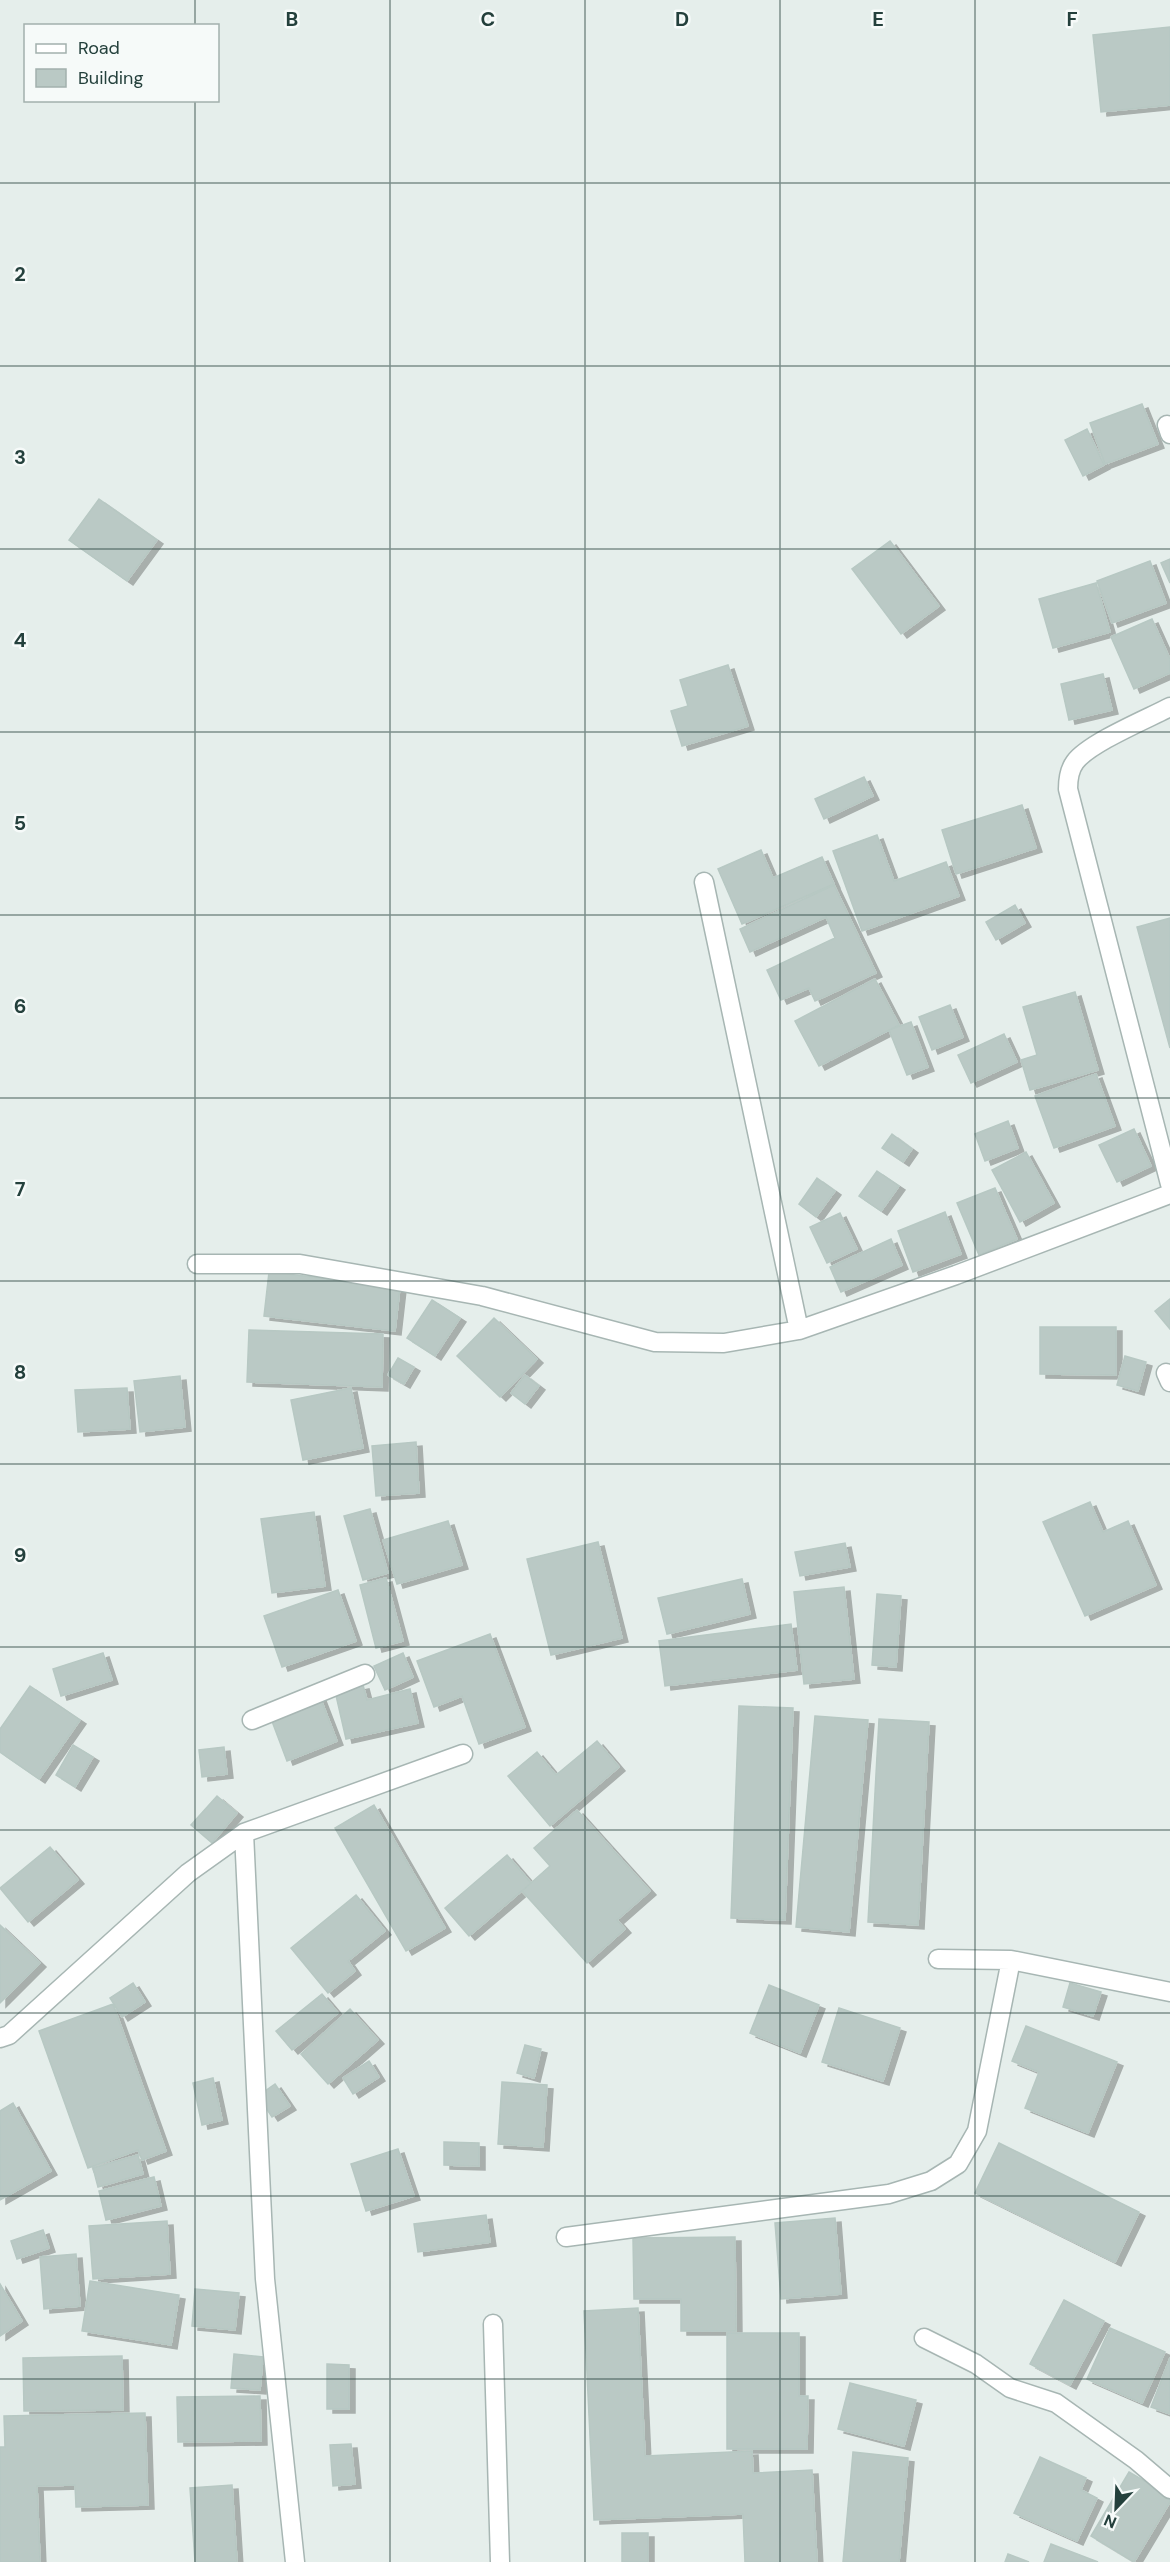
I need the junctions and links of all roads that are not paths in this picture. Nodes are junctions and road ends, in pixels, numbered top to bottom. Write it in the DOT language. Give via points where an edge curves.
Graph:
graph roads {
  1 [pos="1170,708"];
  2 [pos="704,882"];
  3 [pos="1170,1184"];
  4 [pos="1170,1194"];
  5 [pos="197,1264"];
  6 [pos="799,1330"];
  7 [pos="365,1674"];
  8 [pos="252,1720"];
  9 [pos="463,1754"];
  10 [pos="244,1833"];
  11 [pos="938,1959"];
  12 [pos="1011,1960"];
  13 [pos="1170,1992"];
  14 [pos="0,2038"];
  15 [pos="566,2237"];
  16 [pos="493,2324"];
  17 [pos="924,2338"];
  18 [pos="1170,2488"];
  19 [pos="296,2562"];
  20 [pos="500,2562"];
  1 -- 3 [label="street" via="1088,750 1075,762 1068,776 1068,789"];
  2 -- 6 [label="street"];
  4 -- 6 [label="street"];
  5 -- 6 [label="street" via="300,1264 363,1274 482,1296 655,1342 724,1343"];
  7 -- 8 [label="street"];
  9 -- 10 [label="street"];
  10 -- 14 [label="street" via="188,1873 9,2035"];
  10 -- 19 [label="street" via="265,2279"];
  11 -- 12 [label="street"];
  12 -- 13 [label="street"];
  12 -- 15 [label="street" via="976,2132 958,2164 931,2181 889,2194"];
  16 -- 20 [label="street"];
  17 -- 18 [label="street" via="976,2364 1010,2388 1056,2403"];
}
